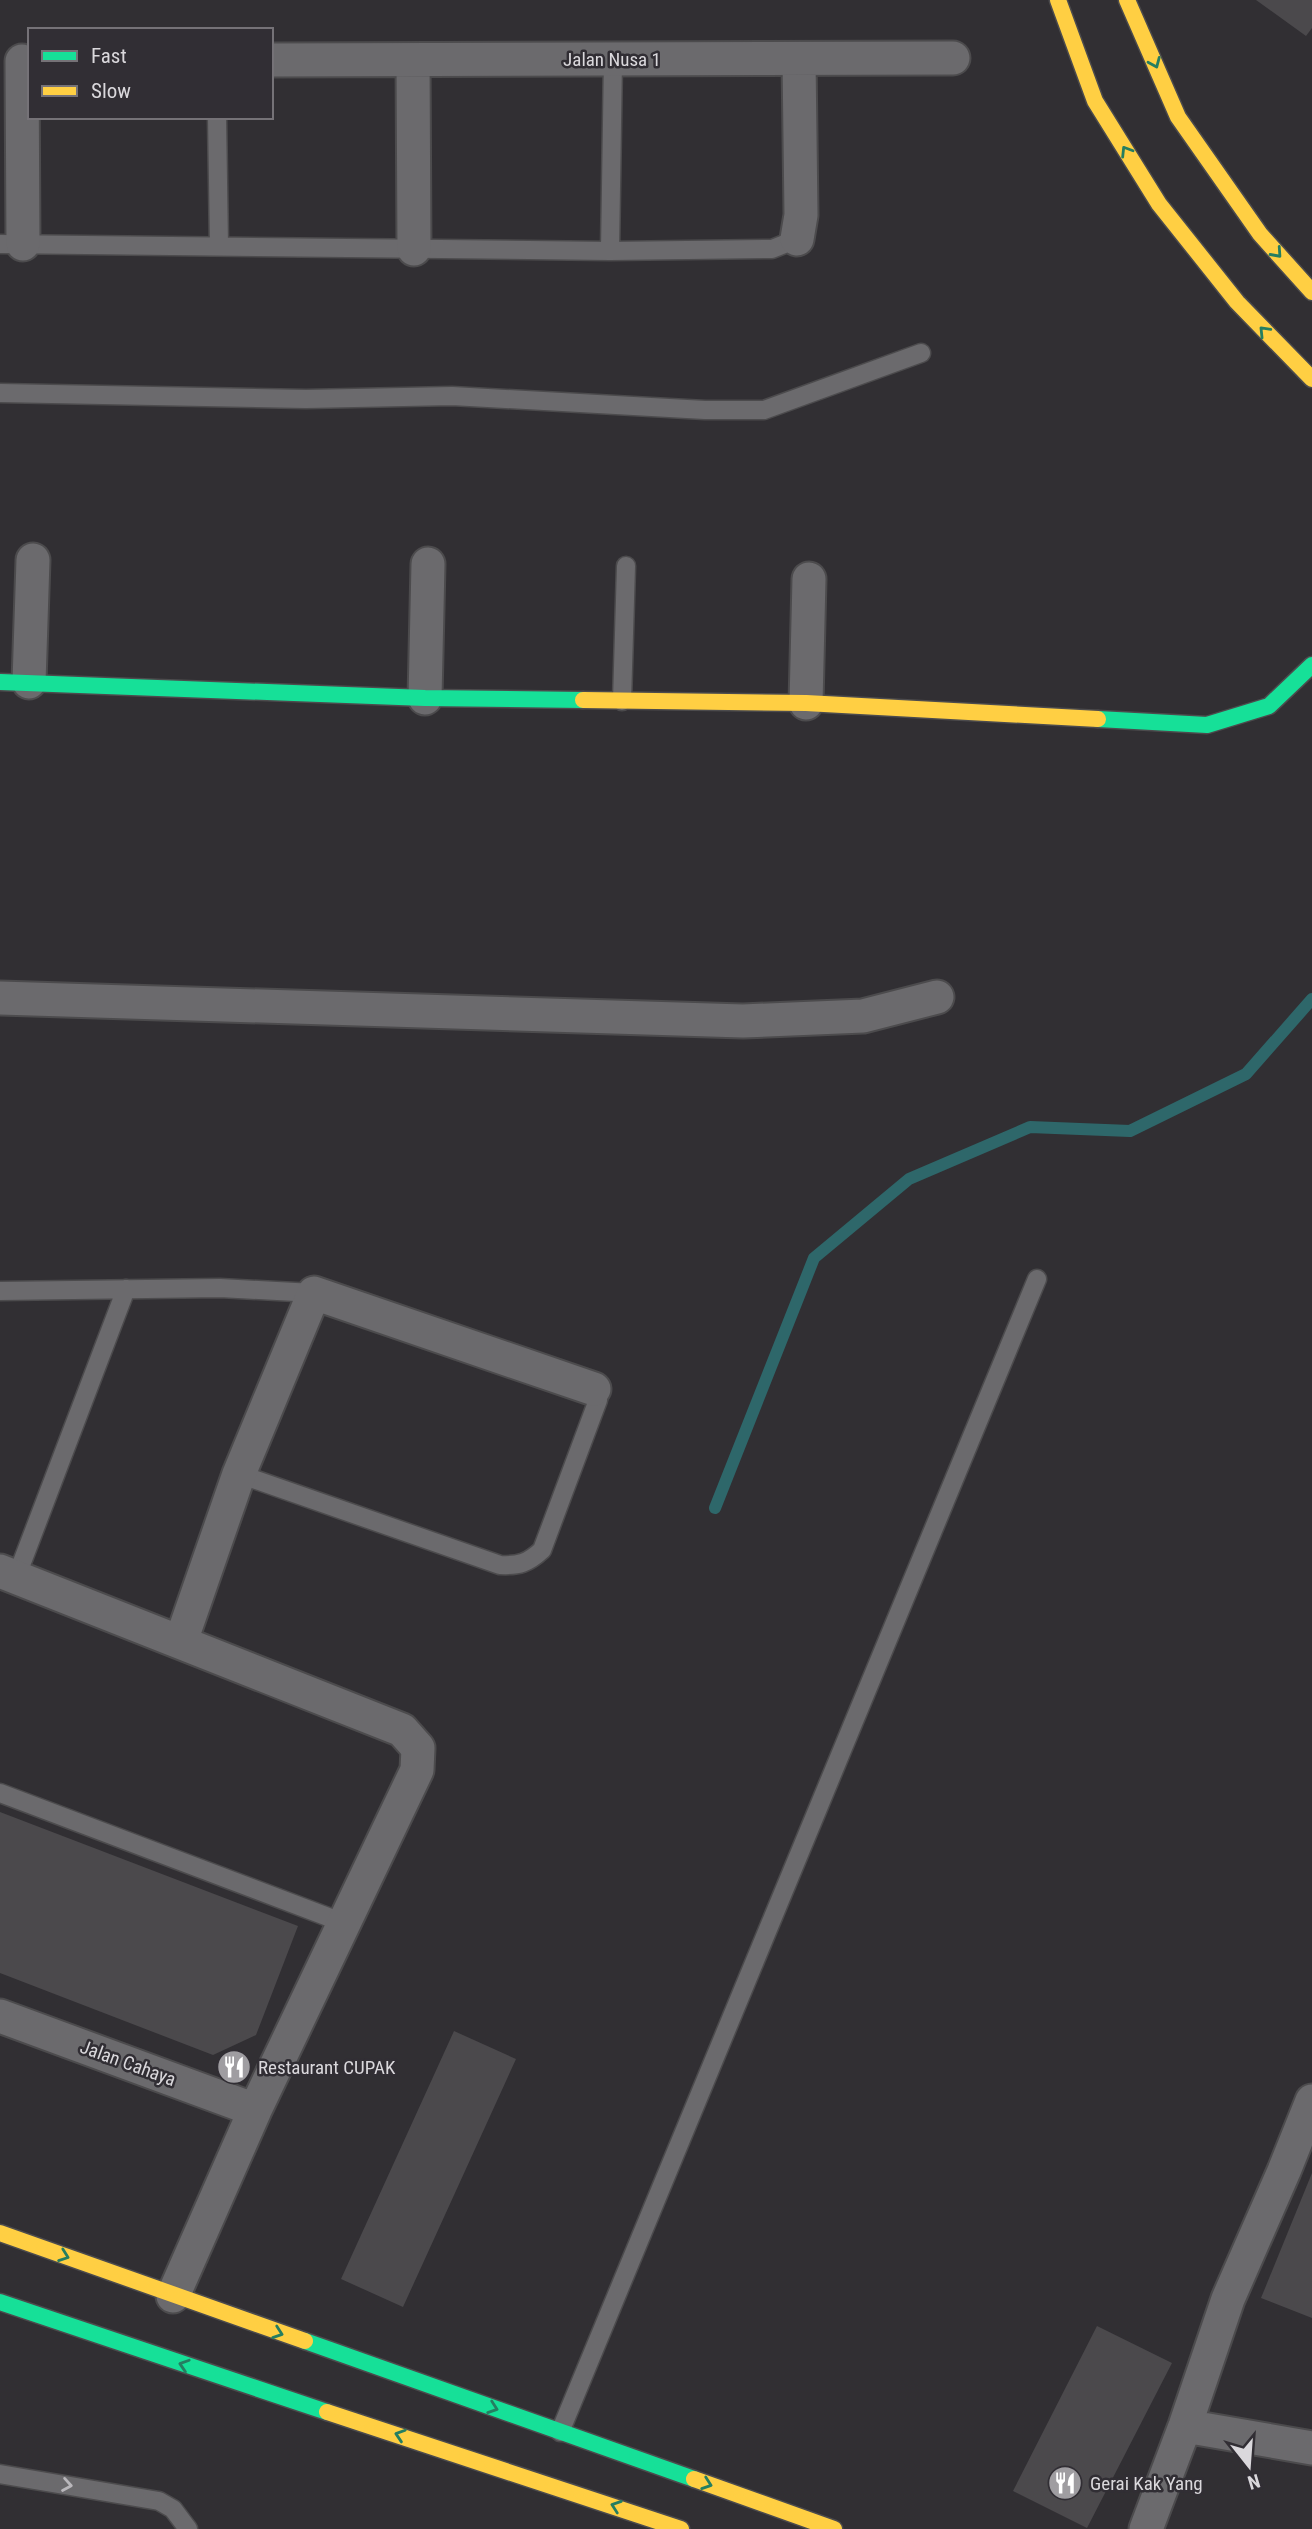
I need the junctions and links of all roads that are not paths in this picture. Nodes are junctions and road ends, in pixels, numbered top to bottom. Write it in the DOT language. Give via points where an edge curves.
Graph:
graph roads {
  1 [pos="1058,0"];
  2 [pos="1128,0"];
  3 [pos="953,58"];
  4 [pos="613,59"];
  5 [pos="799,59"];
  6 [pos="273,60"];
  7 [pos="414,60"];
  8 [pos="17,61"];
  9 [pos="217,119"];
  10 [pos="797,239"];
  11 [pos="12,244"];
  12 [pos="219,246"];
  13 [pos="414,249"];
  14 [pos="610,251"];
  15 [pos="1312,292"];
  16 [pos="921,353"];
  17 [pos="1312,379"];
  18 [pos="0,393"];
  19 [pos="33,560"];
  20 [pos="428,564"];
  21 [pos="626,566"];
  22 [pos="809,579"];
  23 [pos="1312,665"];
  24 [pos="15,682"];
  25 [pos="425,698"];
  26 [pos="622,701"];
  27 [pos="806,703"];
  28 [pos="937,997"];
  29 [pos="0,998"];
  30 [pos="1037,1279"];
  31 [pos="126,1289"];
  32 [pos="0,1291"];
  33 [pos="314,1293"];
  34 [pos="594,1390"];
  35 [pos="239,1474"];
  36 [pos="8,1575"];
  37 [pos="181,1641"];
  38 [pos="0,1793"];
  39 [pos="344,1923"];
  40 [pos="0,2016"];
  41 [pos="1312,2101"];
  42 [pos="255,2110"];
  43 [pos="0,2233"];
  44 [pos="173,2295"];
  45 [pos="0,2302"];
  46 [pos="1185,2427"];
  47 [pos="560,2432"];
  48 [pos="1312,2448"];
  49 [pos="0,2474"];
  50 [pos="188,2529"];
  51 [pos="681,2529"];
  52 [pos="834,2529"];
  53 [pos="1146,2529"];
  17 -- 1 [label="main road, one-way" via="1237,302 1159,204 1095,101"];
  2 -- 15 [label="main road, one-way" via="1178,117 1260,234"];
  3 -- 5 [label="street, Jalan Nusa 1"];
  4 -- 5 [label="street, Jalan Nusa 1"];
  4 -- 7 [label="street, Jalan Nusa 1"];
  4 -- 14 [label="lane"];
  5 -- 10 [label="street" via="801,215"];
  6 -- 7 [label="street, Jalan Nusa 1"];
  7 -- 13 [label="street"];
  8 -- 11 [label="street"];
  9 -- 12 [label="lane"];
  10 -- 14 [label="lane" via="772,249"];
  11 -- 12 [label="lane"];
  12 -- 13 [label="lane"];
  13 -- 14 [label="lane"];
  16 -- 18 [label="lane" via="764,410 452,396 306,399"];
  19 -- 24 [label="street"];
  20 -- 25 [label="street"];
  21 -- 26 [label="lane"];
  22 -- 27 [label="street"];
  23 -- 27 [label="main road" via="1269,706 1207,725"];
  24 -- 25 [label="main road"];
  25 -- 26 [label="main road"];
  26 -- 27 [label="main road"];
  28 -- 29 [label="street" via="863,1016 743,1021"];
  30 -- 47 [label="lane"];
  31 -- 32 [label="lane"];
  31 -- 33 [label="lane"];
  31 -- 36 [label="lane"];
  33 -- 34 [label="street"];
  33 -- 35 [label="street"];
  34 -- 35 [label="lane" via="598,1400 542,1550 514,1566"];
  35 -- 37 [label="street"];
  36 -- 37 [label="street"];
  37 -- 39 [label="street" via="402,1730 418,1748 418,1770"];
  38 -- 39 [label="lane"];
  39 -- 42 [label="street"];
  40 -- 42 [label="street, Jalan Cahaya"];
  41 -- 46 [label="street" via="1228,2299"];
  42 -- 44 [label="street"];
  43 -- 44 [label="main road, one-way"];
  44 -- 47 [label="main road, one-way"];
  51 -- 45 [label="main road, one-way"];
  46 -- 48 [label="street"];
  46 -- 53 [label="street"];
  47 -- 52 [label="main road, one-way"];
  49 -- 50 [label="lane, one-way" via="159,2501 173,2509"];
}
